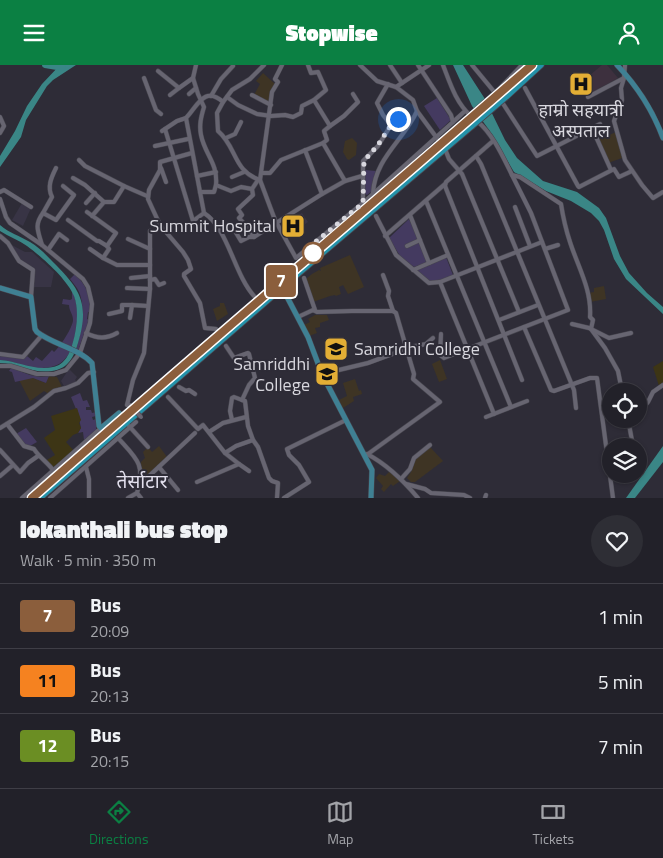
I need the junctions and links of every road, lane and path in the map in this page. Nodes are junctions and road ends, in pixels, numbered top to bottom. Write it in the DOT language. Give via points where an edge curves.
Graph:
graph roads {
  1 [pos="196,65"];
  2 [pos="233,65"];
  3 [pos="264,65"];
  4 [pos="282,65"];
  5 [pos="308,65"];
  6 [pos="360,65"];
  7 [pos="390,65"];
  8 [pos="418,65"];
  9 [pos="429,65"];
  10 [pos="443,65"];
  11 [pos="472,65"];
  12 [pos="522,65"];
  13 [pos="532,65"];
  14 [pos="542,65"];
  15 [pos="617,65"];
  16 [pos="625,65"];
  17 [pos="421,70"];
  18 [pos="158,71"];
  19 [pos="624,76"];
  20 [pos="144,78"];
  21 [pos="193,78"];
  22 [pos="402,83"];
  23 [pos="388,84"];
  24 [pos="396,87"];
  25 [pos="179,88"];
  26 [pos="196,88"];
  27 [pos="525,88"];
  28 [pos="503,91"];
  29 [pos="189,94"];
  30 [pos="353,94"];
  31 [pos="170,95"];
  32 [pos="211,95"];
  33 [pos="252,95"];
  34 [pos="227,97"];
  35 [pos="588,97"];
  36 [pos="201,100"];
  37 [pos="314,100"];
  38 [pos="224,102"];
  39 [pos="271,105"];
  40 [pos="417,111"];
  41 [pos="465,111"];
  42 [pos="161,114"];
  43 [pos="269,116"];
  44 [pos="0,117"];
  45 [pos="186,118"];
  46 [pos="398,119"];
  47 [pos="241,122"];
  48 [pos="452,122"];
  49 [pos="600,124"];
  50 [pos="391,125"];
  51 [pos="330,126"];
  52 [pos="592,128"];
  53 [pos="0,133"];
  54 [pos="226,138"];
  55 [pos="663,138"];
  56 [pos="188,139"];
  57 [pos="493,141"];
  58 [pos="169,143"];
  59 [pos="323,143"];
  60 [pos="441,143"];
  61 [pos="155,146"];
  62 [pos="555,147"];
  63 [pos="305,150"];
  64 [pos="192,153"];
  65 [pos="476,156"];
  66 [pos="173,158"];
  67 [pos="79,160"];
  68 [pos="159,163"];
  69 [pos="56,168"];
  70 [pos="611,170"];
  71 [pos="459,171"];
  72 [pos="632,171"];
  73 [pos="216,172"];
  74 [pos="244,172"];
  75 [pos="262,173"];
  76 [pos="512,175"];
  77 [pos="197,176"];
  78 [pos="362,176"];
  79 [pos="232,177"];
  80 [pos="73,178"];
  81 [pos="259,180"];
  82 [pos="345,181"];
  83 [pos="166,182"];
  84 [pos="445,184"];
  85 [pos="216,185"];
  86 [pos="63,186"];
  87 [pos="124,186"];
  88 [pos="252,189"];
  89 [pos="0,191"];
  90 [pos="200,192"];
  91 [pos="663,192"];
  92 [pos="95,193"];
  93 [pos="322,194"];
  94 [pos="373,194"];
  95 [pos="148,196"];
  96 [pos="0,199"];
  97 [pos="426,201"];
  98 [pos="104,202"];
  99 [pos="86,203"];
  100 [pos="363,203"];
  101 [pos="31,207"];
  102 [pos="515,207"];
  103 [pos="87,212"];
  104 [pos="43,213"];
  105 [pos="204,213"];
  106 [pos="410,215"];
  107 [pos="92,216"];
  108 [pos="376,216"];
  109 [pos="68,220"];
  110 [pos="277,223"];
  111 [pos="150,231"];
  112 [pos="235,231"];
  113 [pos="0,236"];
  114 [pos="386,236"];
  115 [pos="254,237"];
  116 [pos="128,239"];
  117 [pos="67,240"];
  118 [pos="420,240"];
  119 [pos="542,242"];
  120 [pos="42,245"];
  121 [pos="558,245"];
  122 [pos="107,246"];
  123 [pos="407,246"];
  124 [pos="530,246"];
  125 [pos="90,249"];
  126 [pos="150,249"];
  127 [pos="545,249"];
  128 [pos="48,250"];
  129 [pos="517,252"];
  130 [pos="448,255"];
  131 [pos="103,258"];
  132 [pos="497,260"];
  133 [pos="429,263"];
  134 [pos="150,265"];
  135 [pos="477,267"];
  136 [pos="413,270"];
  137 [pos="383,275"];
  138 [pos="457,275"];
  139 [pos="131,278"];
  140 [pos="150,278"];
  141 [pos="304,278"];
  142 [pos="440,282"];
  143 [pos="164,283"];
  144 [pos="0,287"];
  145 [pos="127,289"];
  146 [pos="150,289"];
  147 [pos="285,293"];
  148 [pos="254,296"];
  149 [pos="30,297"];
  150 [pos="132,305"];
  151 [pos="538,305"];
  152 [pos="148,306"];
  153 [pos="315,310"];
  154 [pos="393,311"];
  155 [pos="518,312"];
  156 [pos="109,314"];
  157 [pos="298,317"];
  158 [pos="130,318"];
  159 [pos="544,319"];
  160 [pos="499,320"];
  161 [pos="572,324"];
  162 [pos="524,327"];
  163 [pos="216,329"];
  164 [pos="591,329"];
  165 [pos="86,333"];
  166 [pos="117,333"];
  167 [pos="631,333"];
  168 [pos="440,334"];
  169 [pos="42,335"];
  170 [pos="504,335"];
  171 [pos="433,339"];
  172 [pos="485,343"];
  173 [pos="226,345"];
  174 [pos="406,348"];
  175 [pos="467,349"];
  176 [pos="79,353"];
  177 [pos="0,354"];
  178 [pos="0,366"];
  179 [pos="94,372"];
  180 [pos="322,374"];
  181 [pos="522,380"];
  182 [pos="620,383"];
  183 [pos="571,385"];
  184 [pos="663,385"];
  185 [pos="178,387"];
  186 [pos="195,394"];
  187 [pos="168,397"];
  188 [pos="242,400"];
  189 [pos="527,401"];
  190 [pos="647,403"];
  191 [pos="511,407"];
  192 [pos="576,408"];
  193 [pos="494,414"];
  194 [pos="141,417"];
  195 [pos="246,417"];
  196 [pos="486,417"];
  197 [pos="125,420"];
  198 [pos="232,420"];
  199 [pos="346,420"];
  200 [pos="136,422"];
  201 [pos="7,424"];
  202 [pos="0,428"];
  203 [pos="101,429"];
  204 [pos="209,432"];
  205 [pos="195,433"];
  206 [pos="118,438"];
  207 [pos="253,439"];
  208 [pos="430,445"];
  209 [pos="148,447"];
  210 [pos="0,450"];
  211 [pos="225,453"];
  212 [pos="366,453"];
  213 [pos="4,455"];
  214 [pos="38,456"];
  215 [pos="0,459"];
  216 [pos="239,464"];
  217 [pos="13,465"];
  218 [pos="86,467"];
  219 [pos="159,467"];
  220 [pos="53,470"];
  221 [pos="249,471"];
  222 [pos="0,476"];
  223 [pos="402,479"];
  224 [pos="140,480"];
  225 [pos="197,482"];
  226 [pos="406,484"];
  227 [pos="178,490"];
  228 [pos="137,493"];
  229 [pos="22,498"];
  230 [pos="32,498"];
  231 [pos="40,498"];
  232 [pos="50,498"];
  233 [pos="89,498"];
  234 [pos="128,498"];
  235 [pos="141,498"];
  236 [pos="277,498"];
  237 [pos="285,498"];
  238 [pos="371,498"];
  239 [pos="418,498"];
  240 [pos="470,498"];
  241 [pos="613,498"];
  1 -- 21 [label="street"];
  2 -- 32 [label="street"];
  3 -- 34 [label="street"];
  4 -- 39 [label="street" via="275,79 278,83 272,92"];
  5 -- 37 [label="street" via="311,73 318,72 326,90"];
  6 -- 23 [label="street" via="371,77"];
  7 -- 22 [label="street"];
  8 -- 17 [label="street"];
  9 -- 17 [label="street"];
  10 -- 41 [label="street" via="450,87"];
  11 -- 62 [label="street" via="509,112 537,156"];
  12 -- 28 [label="street"];
  13 -- 28 [label="highway"];
  14 -- 28 [label="highway"];
  15 -- 19 [label="main road"];
  16 -- 19 [label="street"];
  17 -- 22 [label="street"];
  17 -- 48 [label="street" via="451,115"];
  18 -- 25 [label="street"];
  19 -- 35 [label="street"];
  19 -- 55 [label="main road" via="647,105"];
  19 -- 72 [label="street" via="622,100 614,121 623,154"];
  20 -- 42 [label="street" via="156,110"];
  21 -- 25 [label="street"];
  21 -- 26 [label="street"];
  22 -- 24 [label="street"];
  23 -- 24 [label="street"];
  23 -- 50 [label="street" via="376,103"];
  24 -- 40 [label="street" via="413,100"];
  25 -- 31 [label="street"];
  26 -- 29 [label="street"];
  26 -- 36 [label="street"];
  27 -- 62 [label="street"];
  28 -- 60 [label="highway, bridge"];
  30 -- 51 [label="street" via="358,102"];
  32 -- 36 [label="street"];
  32 -- 38 [label="street"];
  33 -- 39 [label="street"];
  34 -- 38 [label="street"];
  34 -- 43 [label="street" via="257,114"];
  36 -- 45 [label="street"];
  36 -- 73 [label="street" via="204,107 200,120 201,136"];
  37 -- 43 [label="street" via="300,107 302,111 296,117"];
  37 -- 51 [label="street"];
  38 -- 54 [label="street" via="217,113 218,131"];
  39 -- 43 [label="street"];
  40 -- 60 [label="street"];
  40 -- 94 [label="street" via="379,166"];
  41 -- 48 [label="street"];
  41 -- 57 [label="street" via="483,126"];
  43 -- 75 [label="street"];
  44 -- 53 [label="street" via="4,126"];
  45 -- 56 [label="street"];
  45 -- 58 [label="street" via="164,130"];
  46 -- 50 [label="street"];
  47 -- 54 [label="street" via="235,134"];
  48 -- 60 [label="street"];
  49 -- 52 [label="street"];
  50 -- 78 [label="street" via="364,161"];
  51 -- 59 [label="street" via="324,131 327,140"];
  52 -- 62 [label="street"];
  52 -- 70 [label="street"];
  54 -- 74 [label="street"];
  56 -- 58 [label="street"];
  56 -- 64 [label="street"];
  57 -- 65 [label="street"];
  57 -- 76 [label="street"];
  58 -- 61 [label="street"];
  58 -- 66 [label="street"];
  59 -- 63 [label="street"];
  59 -- 82 [label="street"];
  60 -- 71 [label="street"];
  60 -- 94 [label="street"];
  60 -- 197 [label="highway" via="271,298"];
  62 -- 70 [label="street" via="579,187"];
  63 -- 75 [label="street" via="281,160 270,173"];
  63 -- 93 [label="street"];
  64 -- 66 [label="street"];
  64 -- 77 [label="street"];
  65 -- 71 [label="street"];
  65 -- 129 [label="street"];
  66 -- 68 [label="street"];
  66 -- 105 [label="street" via="193,221"];
  67 -- 87 [label="street"];
  68 -- 83 [label="street"];
  68 -- 95 [label="street" via="160,170"];
  69 -- 104 [label="street" via="49,189 52,197"];
  70 -- 72 [label="street" via="616,171 619,177"];
  71 -- 84 [label="street"];
  71 -- 132 [label="street"];
  72 -- 91 [label="street" via="653,197"];
  73 -- 77 [label="street"];
  73 -- 85 [label="street"];
  74 -- 79 [label="street"];
  74 -- 81 [label="street"];
  75 -- 81 [label="street"];
  76 -- 119 [label="street"];
  76 -- 164 [label="street" via="561,204 586,287"];
  77 -- 90 [label="street"];
  78 -- 82 [label="street"];
  78 -- 100 [label="street"];
  80 -- 92 [label="street"];
  81 -- 88 [label="street"];
  81 -- 110 [label="street"];
  82 -- 93 [label="street"];
  84 -- 97 [label="street"];
  84 -- 135 [label="street"];
  85 -- 88 [label="street" via="231,191 241,187"];
  85 -- 90 [label="street" via="214,192"];
  86 -- 104 [label="street" via="74,195 56,220"];
  87 -- 95 [label="street"];
  87 -- 98 [label="street" via="114,202"];
  88 -- 115 [label="street" via="252,195 238,209 242,215 239,217"];
  89 -- 101 [label="street" via="4,190"];
  90 -- 105 [label="street"];
  92 -- 98 [label="street"];
  92 -- 99 [label="street"];
  93 -- 110 [label="street"];
  94 -- 100 [label="street"];
  95 -- 163 [label="street" via="160,225 188,261 191,269 184,276 200,303 205,329"];
  96 -- 120 [label="street" via="10,223"];
  97 -- 106 [label="street"];
  97 -- 130 [label="street"];
  98 -- 107 [label="street"];
  100 -- 110 [label="street" via="296,258"];
  102 -- 124 [label="street"];
  103 -- 107 [label="street"];
  104 -- 120 [label="street" via="37,224"];
  105 -- 148 [label="street" via="214,221"];
  106 -- 114 [label="street"];
  106 -- 118 [label="street"];
  107 -- 122 [label="street" via="116,233"];
  108 -- 114 [label="street"];
  109 -- 122 [label="street"];
  110 -- 115 [label="street"];
  111 -- 126 [label="street"];
  112 -- 115 [label="street" via="241,241"];
  113 -- 149 [label="street" via="19,261 33,270"];
  114 -- 136 [label="street" via="396,255"];
  116 -- 126 [label="street"];
  117 -- 128 [label="street" via="58,234"];
  118 -- 123 [label="street"];
  118 -- 133 [label="street"];
  119 -- 124 [label="street"];
  119 -- 127 [label="street"];
  120 -- 128 [label="street"];
  121 -- 127 [label="street"];
  122 -- 131 [label="street" via="109,249"];
  124 -- 129 [label="street"];
  125 -- 131 [label="street"];
  126 -- 134 [label="street"];
  127 -- 159 [label="street" via="568,311"];
  128 -- 165 [label="street" via="88,287 92,315"];
  129 -- 132 [label="street"];
  129 -- 151 [label="street"];
  130 -- 133 [label="street"];
  130 -- 138 [label="street"];
  131 -- 134 [label="street" via="117,265"];
  132 -- 135 [label="street"];
  132 -- 155 [label="street"];
  133 -- 136 [label="street"];
  134 -- 140 [label="street"];
  135 -- 138 [label="street"];
  135 -- 160 [label="street"];
  136 -- 142 [label="street" via="431,283"];
  137 -- 154 [label="street"];
  138 -- 142 [label="street"];
  138 -- 172 [label="street"];
  139 -- 140 [label="street"];
  140 -- 143 [label="street" via="159,285"];
  140 -- 146 [label="street"];
  141 -- 153 [label="street"];
  142 -- 175 [label="street"];
  144 -- 149 [label="main road"];
  145 -- 146 [label="street"];
  146 -- 152 [label="street"];
  147 -- 157 [label="main road"];
  149 -- 169 [label="main road" via="35,329"];
  150 -- 152 [label="street"];
  150 -- 156 [label="street" via="122,305 122,311"];
  150 -- 158 [label="street"];
  151 -- 155 [label="street"];
  151 -- 159 [label="street"];
  152 -- 194 [label="street, bridge" via="144,353 129,405"];
  153 -- 154 [label="street" via="317,313"];
  153 -- 157 [label="street"];
  154 -- 174 [label="street"];
  155 -- 160 [label="street"];
  157 -- 180 [label="main road"];
  159 -- 162 [label="street"];
  159 -- 183 [label="street"];
  160 -- 170 [label="street"];
  161 -- 164 [label="street"];
  162 -- 170 [label="street"];
  162 -- 183 [label="street" via="550,388 554,391"];
  164 -- 167 [label="street" via="608,338"];
  164 -- 182 [label="street" via="618,371"];
  165 -- 166 [label="street" via="100,338"];
  165 -- 176 [label="street"];
  168 -- 175 [label="street" via="440,355 443,358"];
  169 -- 176 [label="main road"];
  169 -- 177 [label="street" via="24,357"];
  170 -- 172 [label="street"];
  170 -- 181 [label="street"];
  171 -- 174 [label="street" via="426,344"];
  172 -- 175 [label="street"];
  172 -- 191 [label="street"];
  173 -- 188 [label="street" via="234,358 249,354 255,380"];
  174 -- 180 [label="street" via="368,363"];
  174 -- 212 [label="street" via="413,379 440,401"];
  175 -- 193 [label="street"];
  176 -- 178 [label="street" via="70,367 54,374 30,373 16,367"];
  176 -- 179 [label="main road" via="90,361"];
  179 -- 201 [label="street" via="89,372 78,383 54,391"];
  179 -- 203 [label="main road"];
  180 -- 199 [label="main road"];
  183 -- 192 [label="street"];
  183 -- 241 [label="street" via="595,377 599,382"];
  184 -- 190 [label="street"];
  185 -- 186 [label="street"];
  187 -- 204 [label="street" via="198,429 203,425"];
  188 -- 195 [label="street" via="245,401"];
  188 -- 198 [label="street" via="232,398"];
  189 -- 191 [label="street"];
  191 -- 193 [label="street"];
  193 -- 196 [label="street"];
  195 -- 198 [label="street"];
  195 -- 207 [label="street"];
  197 -- 200 [label="street"];
  197 -- 203 [label="main road"];
  197 -- 206 [label="street"];
  197 -- 209 [label="street"];
  197 -- 230 [label="highway"];
  197 -- 231 [label="highway"];
  198 -- 204 [label="street"];
  199 -- 212 [label="main road"];
  199 -- 237 [label="street" via="287,449 309,482"];
  201 -- 202 [label="street"];
  201 -- 214 [label="street"];
  203 -- 220 [label="street"];
  204 -- 211 [label="street"];
  205 -- 219 [label="street"];
  206 -- 218 [label="street"];
  206 -- 224 [label="street" via="138,461"];
  207 -- 211 [label="street"];
  207 -- 236 [label="street" via="269,478 278,483"];
  208 -- 223 [label="street" via="414,458"];
  210 -- 213 [label="street"];
  211 -- 216 [label="street"];
  212 -- 223 [label="street"];
  212 -- 238 [label="main road" via="372,470"];
  213 -- 215 [label="street"];
  213 -- 217 [label="street"];
  214 -- 217 [label="street" via="20,471"];
  214 -- 220 [label="street" via="44,458"];
  216 -- 221 [label="street"];
  216 -- 225 [label="street"];
  217 -- 222 [label="street"];
  218 -- 232 [label="street"];
  218 -- 233 [label="street"];
  219 -- 224 [label="street"];
  219 -- 227 [label="street"];
  220 -- 229 [label="street"];
  223 -- 226 [label="street"];
  224 -- 228 [label="street"];
  226 -- 239 [label="street"];
  226 -- 240 [label="street" via="431,493"];
  228 -- 234 [label="street"];
  228 -- 235 [label="street"];
}
